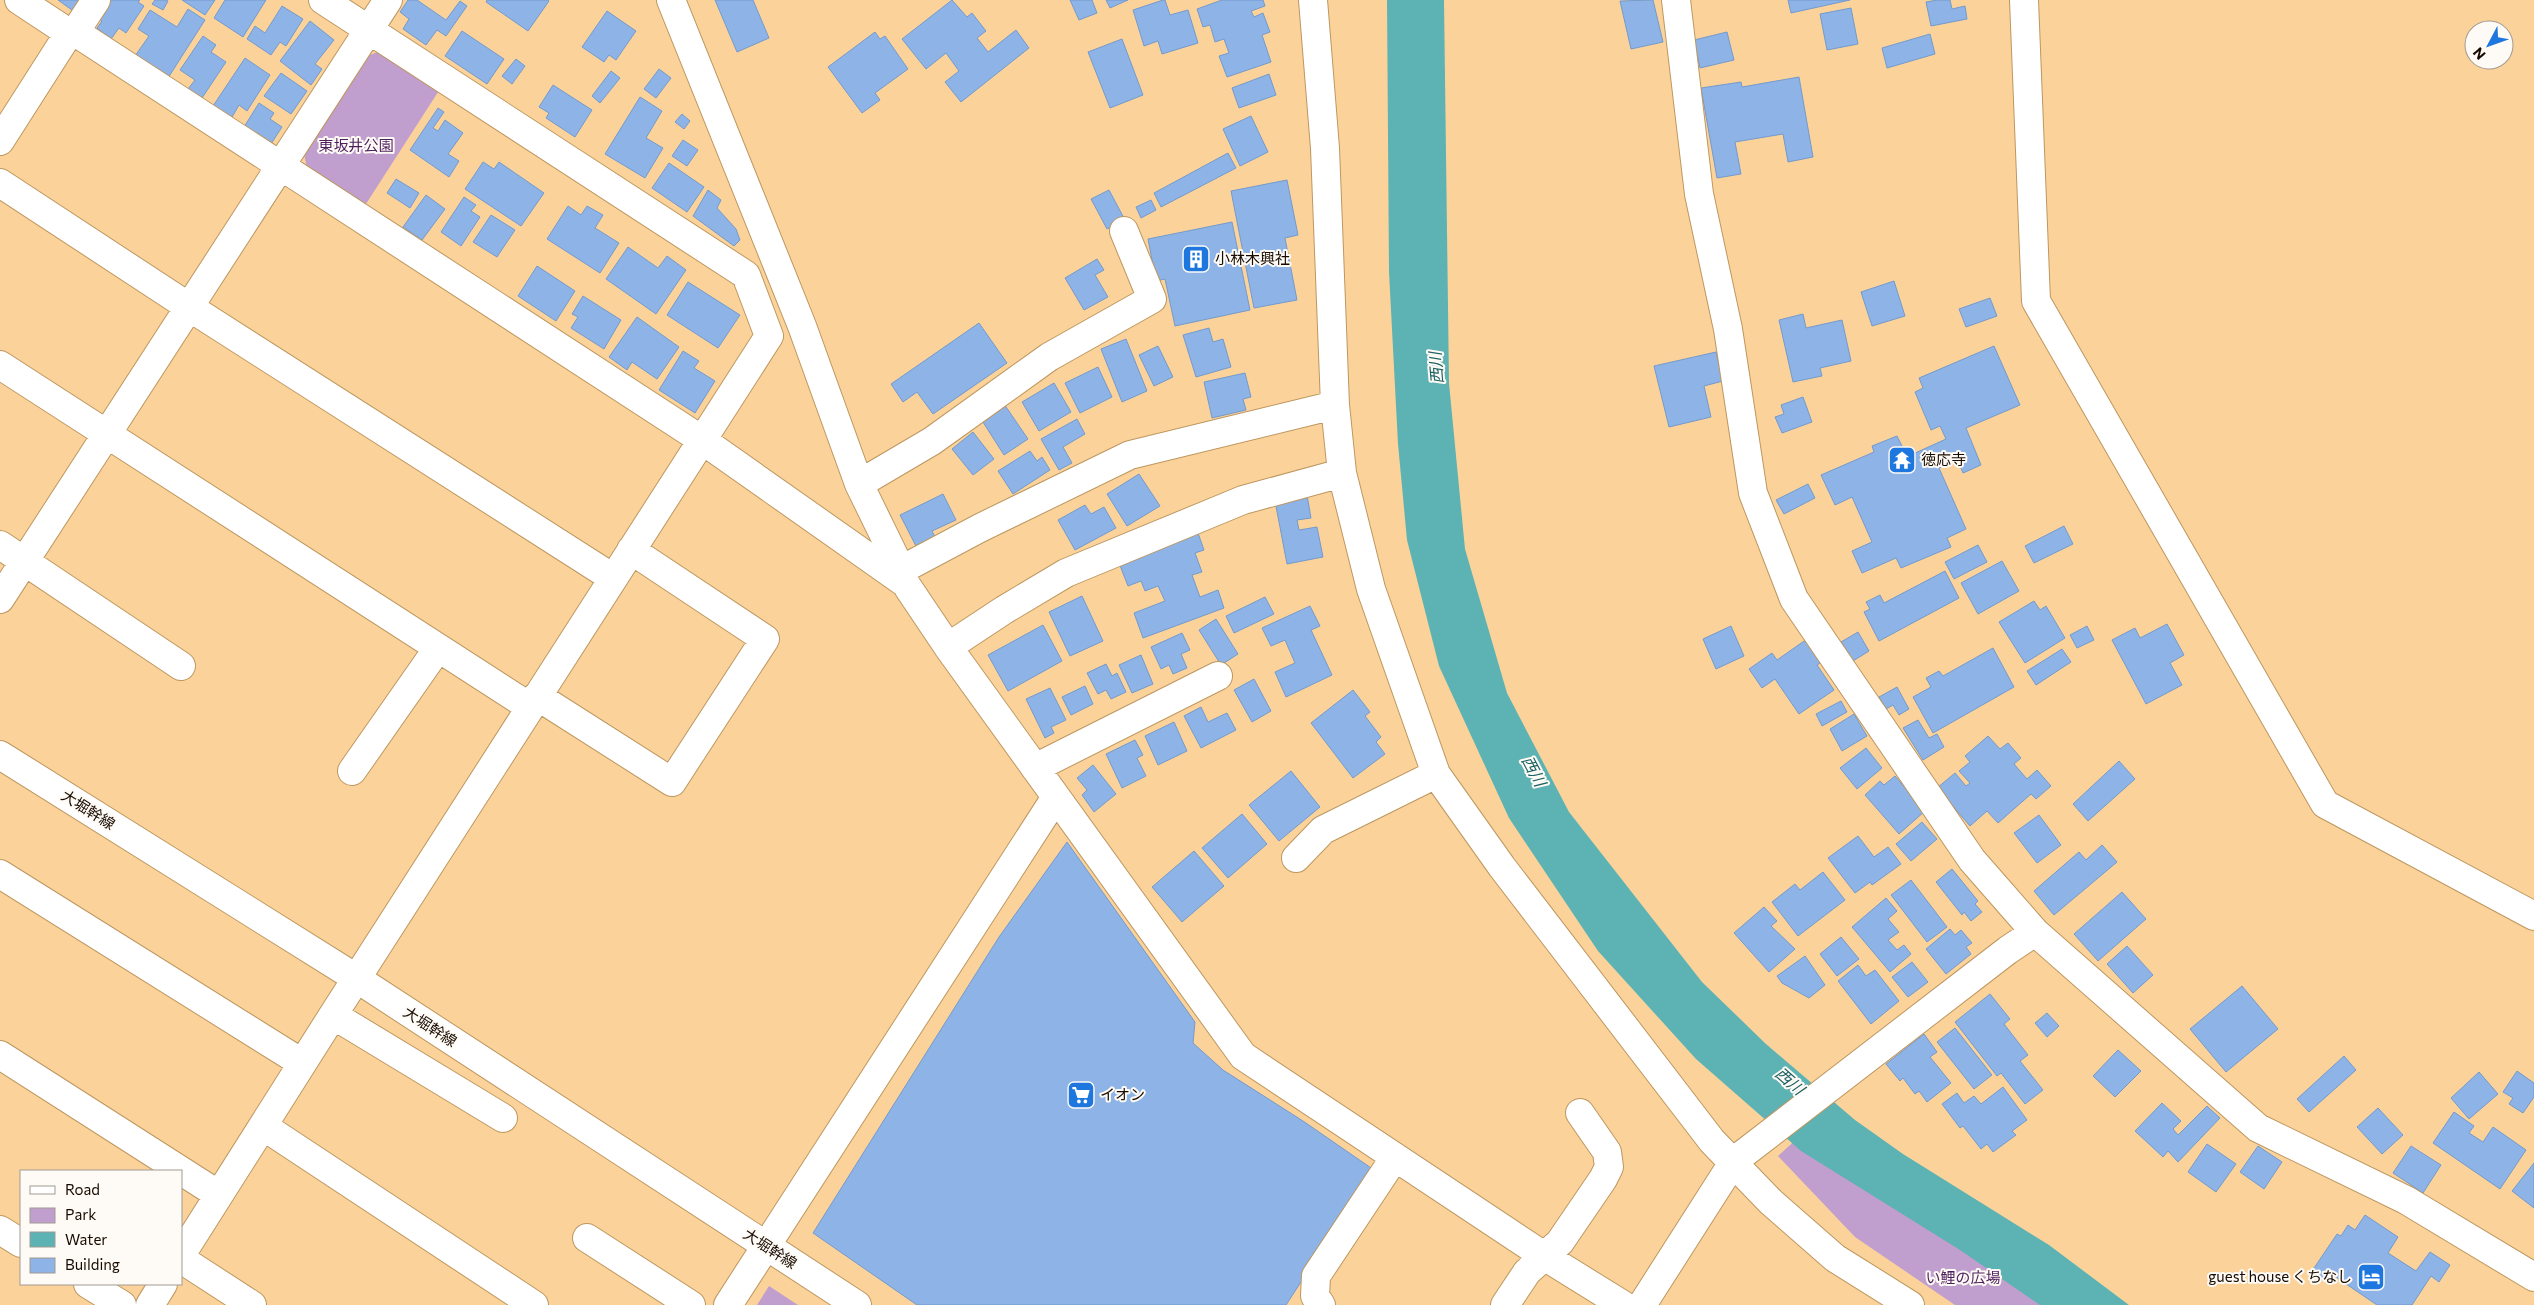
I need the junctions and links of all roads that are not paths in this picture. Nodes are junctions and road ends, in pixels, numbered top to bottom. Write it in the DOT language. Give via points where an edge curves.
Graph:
graph roads {
  1 [pos="19,0"];
  2 [pos="96,0"];
  3 [pos="323,0"];
  4 [pos="388,0"];
  5 [pos="671,0"];
  6 [pos="1313,0"];
  7 [pos="1676,0"];
  8 [pos="2024,0"];
  9 [pos="369,29"];
  10 [pos="72,32"];
  11 [pos="0,141"];
  12 [pos="282,166"];
  13 [pos="0,183"];
  14 [pos="1124,231"];
  15 [pos="188,307"];
  16 [pos="802,326"];
  17 [pos="769,336"];
  18 [pos="0,365"];
  19 [pos="1335,405"];
  20 [pos="107,434"];
  21 [pos="702,440"];
  22 [pos="1342,472"];
  23 [pos="859,484"];
  24 [pos="0,545"];
  25 [pos="631,550"];
  26 [pos="24,561"];
  27 [pos="903,577"];
  28 [pos="613,578"];
  29 [pos="0,599"];
  30 [pos="438,648"];
  31 [pos="948,648"];
  32 [pos="180,666"];
  33 [pos="1218,676"];
  34 [pos="534,702"];
  35 [pos="0,755"];
  36 [pos="1035,768"];
  37 [pos="352,771"];
  38 [pos="1436,774"];
  39 [pos="1056,797"];
  40 [pos="1296,858"];
  41 [pos="0,874"];
  42 [pos="2534,916"];
  43 [pos="2035,932"];
  44 [pos="356,978"];
  45 [pos="333,1015"];
  46 [pos="0,1055"];
  47 [pos="302,1063"];
  48 [pos="1580,1113"];
  49 [pos="503,1118"];
  50 [pos="263,1126"];
  51 [pos="1395,1158"];
  52 [pos="1734,1161"];
  53 [pos="181,1170"];
  54 [pos="182,1171"];
  55 [pos="220,1195"];
  56 [pos="0,1230"];
  57 [pos="587,1238"];
  58 [pos="20,1242"];
  59 [pos="766,1246"];
  60 [pos="182,1253"];
  61 [pos="1544,1256"];
  62 [pos="182,1260"];
  63 [pos="2534,1277"];
  64 [pos="90,1285"];
  65 [pos="162,1285"];
  66 [pos="122,1305"];
  67 [pos="150,1305"];
  68 [pos="252,1305"];
  69 [pos="534,1305"];
  70 [pos="691,1305"];
  71 [pos="728,1305"];
  72 [pos="857,1305"];
  73 [pos="1322,1305"];
  74 [pos="1505,1305"];
  75 [pos="1623,1305"];
  76 [pos="1642,1305"];
  77 [pos="1910,1305"];
  1 -- 10 [label="street"];
  2 -- 10 [label="street"];
  3 -- 9 [label="street"];
  4 -- 9 [label="street"];
  5 -- 16 [label="street"];
  6 -- 19 [label="street" via="1325,148"];
  7 -- 43 [label="street" via="1699,194 1728,329 1753,494 1794,599 1972,860"];
  8 -- 42 [label="street" via="2036,301 2324,804"];
  9 -- 12 [label="street"];
  9 -- 17 [label="street" via="746,274"];
  10 -- 11 [label="street"];
  10 -- 12 [label="street"];
  12 -- 15 [label="street"];
  12 -- 21 [label="street"];
  13 -- 15 [label="street"];
  14 -- 23 [label="street" via="1152,299 1049,357 932,441"];
  15 -- 20 [label="street"];
  15 -- 28 [label="street"];
  16 -- 17 [label="street"];
  16 -- 23 [label="street"];
  17 -- 21 [label="street"];
  18 -- 20 [label="street"];
  19 -- 22 [label="street"];
  19 -- 27 [label="street" via="1130,455 980,528"];
  20 -- 26 [label="street"];
  20 -- 30 [label="street"];
  21 -- 25 [label="street"];
  21 -- 27 [label="street"];
  22 -- 31 [label="street" via="1243,500 1066,572"];
  22 -- 38 [label="street" via="1371,589"];
  23 -- 27 [label="street"];
  24 -- 26 [label="street"];
  25 -- 28 [label="street"];
  25 -- 34 [label="street" via="765,639 672,782"];
  26 -- 29 [label="street"];
  26 -- 32 [label="street"];
  27 -- 31 [label="street"];
  28 -- 34 [label="street"];
  30 -- 34 [label="street"];
  30 -- 37 [label="street"];
  31 -- 36 [label="street"];
  33 -- 36 [label="street"];
  34 -- 44 [label="street"];
  35 -- 44 [label="street, 大堀幹線"];
  36 -- 39 [label="street"];
  38 -- 40 [label="street" via="1324,830"];
  38 -- 52 [label="street" via="1502,867 1712,1141"];
  39 -- 51 [label="street" via="1243,1056"];
  39 -- 59 [label="street"];
  41 -- 47 [label="street"];
  43 -- 52 [label="street"];
  43 -- 63 [label="street" via="2258,1128 2406,1200"];
  44 -- 45 [label="street"];
  44 -- 59 [label="street, 大堀幹線"];
  45 -- 47 [label="street"];
  45 -- 49 [label="street"];
  46 -- 53 [label="street"];
  47 -- 50 [label="street"];
  48 -- 61 [label="street" via="1607,1152 1608,1167 1560,1242"];
  50 -- 55 [label="street"];
  50 -- 69 [label="street"];
  51 -- 61 [label="street"];
  51 -- 73 [label="street" via="1316,1276 1315,1296"];
  52 -- 76 [label="street"];
  52 -- 77 [label="street" via="1771,1202 1835,1258"];
  54 -- 55 [label="street"];
  55 -- 60 [label="street"];
  56 -- 58 [label="street"];
  57 -- 70 [label="street"];
  59 -- 71 [label="street"];
  59 -- 72 [label="street, 大堀幹線"];
  61 -- 74 [label="street" via="1527,1272"];
  61 -- 75 [label="street"];
  62 -- 68 [label="street"];
  64 -- 66 [label="street"];
  65 -- 67 [label="street"];
}
